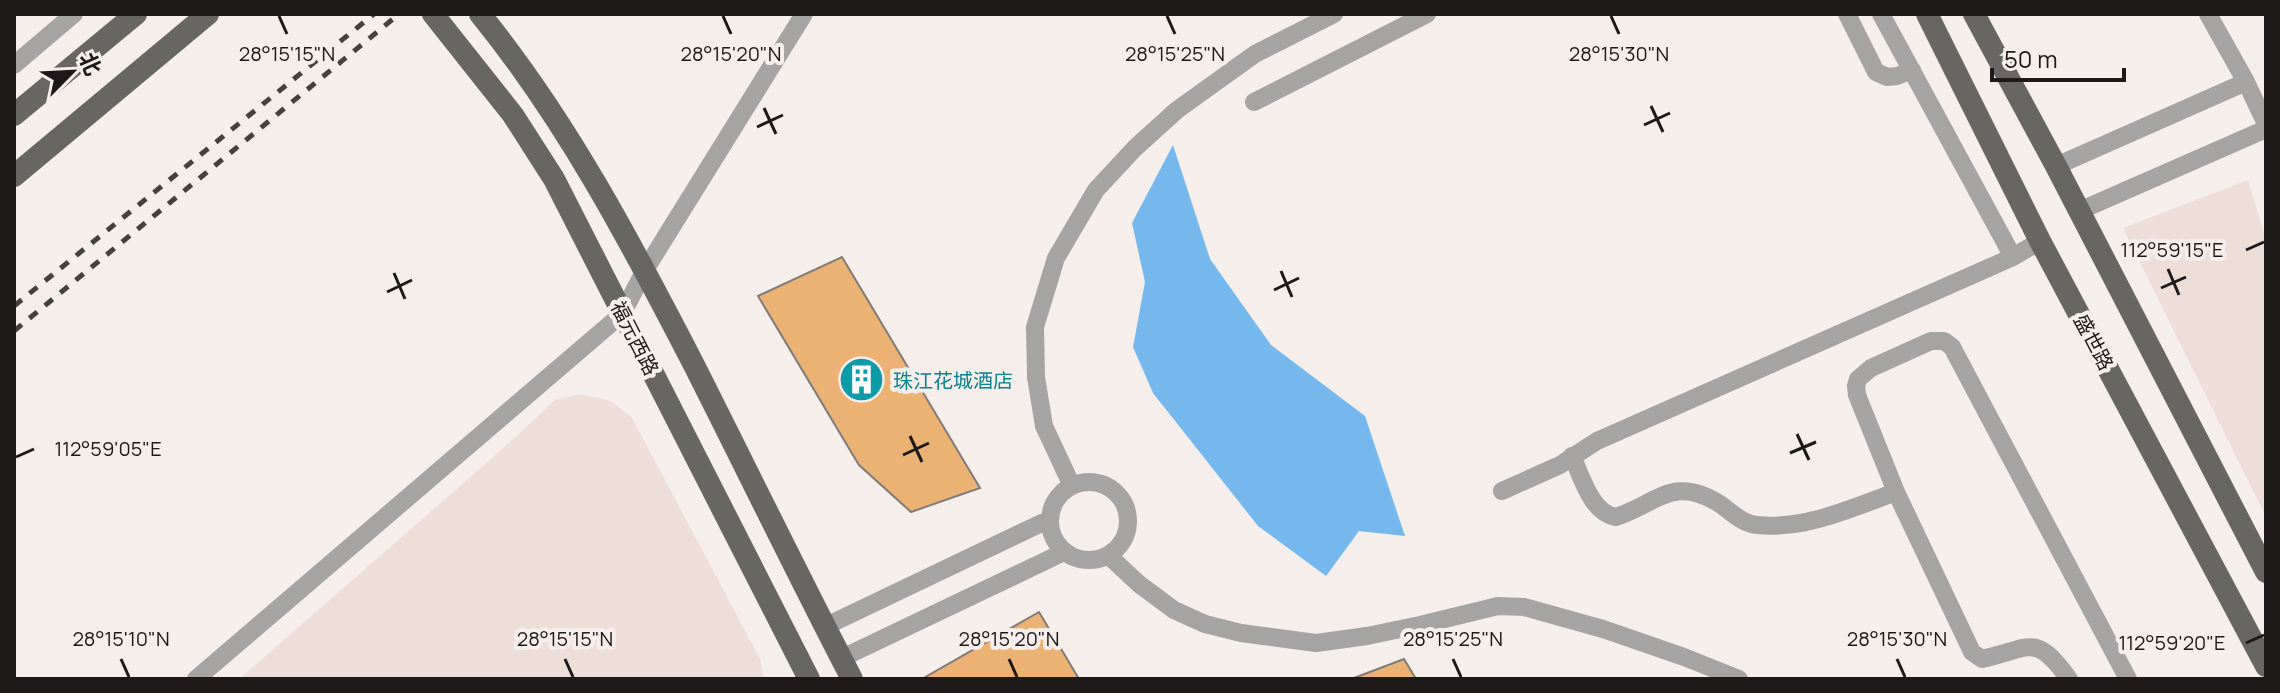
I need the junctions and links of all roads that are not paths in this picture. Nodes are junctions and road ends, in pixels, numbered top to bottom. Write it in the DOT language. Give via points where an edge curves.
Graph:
graph roads {
  1 [pos="74,14"];
  2 [pos="136,14"];
  3 [pos="208,14"];
  4 [pos="433,14"];
  5 [pos="480,14"];
  6 [pos="804,14"];
  7 [pos="1334,14"];
  8 [pos="1427,14"];
  9 [pos="1847,14"];
  10 [pos="1881,14"];
  11 [pos="1927,14"];
  12 [pos="1974,14"];
  13 [pos="2208,14"];
  14 [pos="14,65"];
  15 [pos="1912,70"];
  16 [pos="2246,82"];
  17 [pos="1254,102"];
  18 [pos="17,111"];
  19 [pos="2266,126"];
  20 [pos="2056,166"];
  21 [pos="14,176"];
  22 [pos="2079,211"];
  23 [pos="2040,241"];
  24 [pos="2013,257"];
  25 [pos="645,270"];
  26 [pos="622,314"];
  27 [pos="1572,456"];
  28 [pos="1072,486"];
  29 [pos="1502,491"];
  30 [pos="1896,492"];
  31 [pos="1050,519"];
  32 [pos="1064,552"];
  33 [pos="1109,556"];
  34 [pos="2266,572"];
  35 [pos="826,626"];
  36 [pos="842,658"];
  37 [pos="2266,666"];
  38 [pos="196,679"];
  39 [pos="809,679"];
  40 [pos="852,679"];
  41 [pos="1739,679"];
  42 [pos="2069,679"];
  43 [pos="2128,679"];
  1 -- 14 [label="street"];
  2 -- 18 [label="main road"];
  3 -- 21 [label="main road"];
  4 -- 26 [label="main road, 福元西路" via="478,68 554,179"];
  5 -- 25 [label="main road, 福元西路" via="577,150"];
  6 -- 25 [label="street"];
  7 -- 28 [label="street" via="1255,54 1177,110 1096,190 1056,258 1035,327 1036,377 1044,426"];
  8 -- 17 [label="street"];
  9 -- 15 [label="street" via="1876,72 1887,77"];
  10 -- 15 [label="street"];
  11 -- 23 [label="main road, 盛世路"];
  12 -- 20 [label="main road"];
  13 -- 16 [label="street"];
  15 -- 24 [label="street"];
  16 -- 19 [label="street"];
  16 -- 20 [label="street"];
  19 -- 22 [label="street"];
  20 -- 22 [label="main road"];
  22 -- 34 [label="main road"];
  23 -- 24 [label="street"];
  23 -- 37 [label="main road, 盛世路"];
  24 -- 27 [label="street"];
  25 -- 26 [label="street"];
  25 -- 35 [label="main road, 福元西路"];
  26 -- 38 [label="street"];
  26 -- 39 [label="main road, 福元西路"];
  27 -- 29 [label="street"];
  27 -- 30 [label="street" via="1594,501 1616,517 1683,490 1704,495 1747,523 1801,522"];
  28 -- 31 [label="street" via="1053,505"];
  28 -- 33 [label="street" via="1102,484 1124,503 1127,533"];
  30 -- 42 [label="street" via="1972,652 1982,659 2035,647"];
  30 -- 43 [label="street" via="1856,386 1871,368 1931,341 1944,341 1952,347"];
  31 -- 32 [label="street"];
  31 -- 35 [label="street"];
  32 -- 33 [label="street" via="1094,561"];
  32 -- 36 [label="street"];
  33 -- 41 [label="street" via="1174,610 1241,633 1316,643 1498,606 1524,607 1603,629"];
  35 -- 36 [label="main road, 福元西路"];
  36 -- 40 [label="main road, 福元西路"];
}
